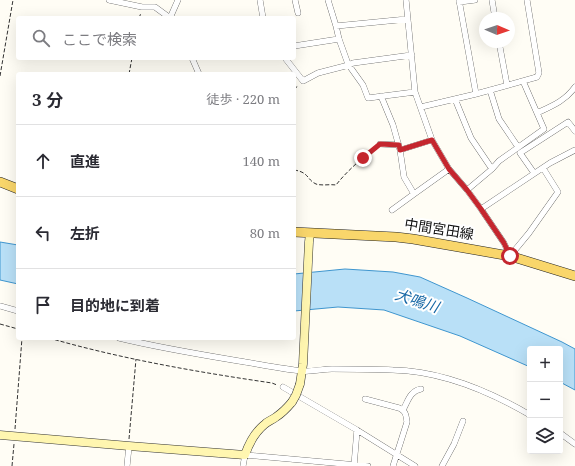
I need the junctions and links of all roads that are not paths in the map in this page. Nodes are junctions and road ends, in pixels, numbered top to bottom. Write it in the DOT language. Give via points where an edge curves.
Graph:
graph roads {
  1 [pos="109,0"];
  2 [pos="149,0"];
  3 [pos="178,0"];
  4 [pos="260,0"];
  5 [pos="295,0"];
  6 [pos="328,0"];
  7 [pos="406,0"];
  8 [pos="475,0"];
  9 [pos="492,0"];
  10 [pos="527,0"];
  11 [pos="459,1"];
  12 [pos="150,7"];
  13 [pos="494,12"];
  14 [pos="298,13"];
  15 [pos="167,16"];
  16 [pos="171,16"];
  17 [pos="262,16"];
  18 [pos="408,18"];
  19 [pos="336,26"];
  20 [pos="339,39"];
  21 [pos="296,46"];
  22 [pos="500,48"];
  23 [pos="412,55"];
  24 [pos="193,60"];
  25 [pos="286,60"];
  26 [pos="349,65"];
  27 [pos="198,72"];
  28 [pos="295,72"];
  29 [pos="296,73"];
  30 [pos="524,81"];
  31 [pos="507,85"];
  32 [pos="575,86"];
  33 [pos="490,90"];
  34 [pos="415,92"];
  35 [pos="476,94"];
  36 [pos="381,96"];
  37 [pos="455,99"];
  38 [pos="421,107"];
  39 [pos="537,113"];
  40 [pos="575,131"];
  41 [pos="432,140"];
  42 [pos="380,144"];
  43 [pos="518,147"];
  44 [pos="399,148"];
  45 [pos="575,150"];
  46 [pos="543,168"];
  47 [pos="449,169"];
  48 [pos="492,169"];
  49 [pos="534,173"];
  50 [pos="0,182"];
  51 [pos="16,188"];
  52 [pos="467,190"];
  53 [pos="414,194"];
  54 [pos="481,209"];
  55 [pos="392,210"];
  56 [pos="296,233"];
  57 [pos="310,238"];
  58 [pos="510,256"];
  59 [pos="575,270"];
  60 [pos="563,273"];
  61 [pos="575,276"];
  62 [pos="0,306"];
  63 [pos="16,311"];
  64 [pos="129,340"];
  65 [pos="303,367"];
  66 [pos="283,387"];
  67 [pos="420,389"];
  68 [pos="365,399"];
  69 [pos="404,410"];
  70 [pos="527,413"];
  71 [pos="463,421"];
  72 [pos="357,430"];
  73 [pos="0,435"];
  74 [pos="563,436"];
  75 [pos="575,444"];
  76 [pos="129,446"];
  77 [pos="245,455"];
  78 [pos="397,455"];
  79 [pos="127,466"];
  80 [pos="243,466"];
  81 [pos="354,466"];
  82 [pos="368,466"];
  83 [pos="393,466"];
  84 [pos="415,466"];
  85 [pos="442,466"];
  1 -- 12 [label="street" via="142,8"];
  2 -- 12 [label="street"];
  3 -- 16 [label="street"];
  4 -- 17 [label="street"];
  5 -- 14 [label="street"];
  6 -- 19 [label="street"];
  7 -- 18 [label="street"];
  8 -- 11 [label="street"];
  9 -- 13 [label="street"];
  10 -- 30 [label="street" via="539,73 537,77"];
  11 -- 35 [label="street"];
  12 -- 15 [label="street" via="156,7"];
  18 -- 19 [label="street"];
  18 -- 23 [label="street"];
  19 -- 20 [label="street"];
  20 -- 21 [label="street"];
  20 -- 26 [label="street"];
  22 -- 31 [label="street"];
  23 -- 26 [label="street"];
  23 -- 34 [label="street"];
  24 -- 27 [label="street"];
  25 -- 28 [label="street"];
  26 -- 29 [label="street" via="318,73 302,81"];
  26 -- 36 [label="street" via="363,85 368,98"];
  30 -- 31 [label="street"];
  30 -- 39 [label="street"];
  31 -- 33 [label="street"];
  32 -- 39 [label="street" via="558,103"];
  33 -- 35 [label="street"];
  33 -- 43 [label="street" via="498,119"];
  34 -- 36 [label="street"];
  34 -- 38 [label="street"];
  35 -- 37 [label="street"];
  36 -- 44 [label="street"];
  37 -- 38 [label="street"];
  37 -- 48 [label="street" via="471,138"];
  38 -- 41 [label="street"];
  39 -- 43 [label="street" via="544,129"];
  40 -- 49 [label="street" via="568,122 520,153"];
  41 -- 44 [label="street"];
  41 -- 47 [label="street"];
  42 -- 44 [label="street"];
  43 -- 48 [label="street"];
  44 -- 53 [label="street" via="404,176"];
  45 -- 46 [label="street"];
  46 -- 49 [label="street"];
  46 -- 58 [label="street" via="558,192"];
  47 -- 52 [label="street"];
  47 -- 53 [label="street"];
  48 -- 52 [label="street"];
  49 -- 54 [label="street"];
  50 -- 51 [label="main road"];
  52 -- 54 [label="street"];
  53 -- 55 [label="street"];
  54 -- 58 [label="street"];
  56 -- 57 [label="main road, 中間宮田線"];
  57 -- 58 [label="main road, 中間宮田線" via="354,234 396,237"];
  57 -- 65 [label="street"];
  58 -- 60 [label="main road, 中間宮田線"];
  59 -- 60 [label="street"];
  60 -- 61 [label="main road, 中間宮田線"];
  62 -- 63 [label="street"];
  64 -- 65 [label="street" via="233,360"];
  65 -- 70 [label="street" via="423,372 481,390"];
  65 -- 77 [label="street, bridge" via="300,384 292,402 257,432 251,439"];
  66 -- 72 [label="street"];
  67 -- 69 [label="street" via="411,393"];
  68 -- 69 [label="street"];
  69 -- 78 [label="street" via="407,422"];
  71 -- 85 [label="street"];
  72 -- 78 [label="street"];
  72 -- 81 [label="street"];
  73 -- 76 [label="street"];
  74 -- 75 [label="street"];
  76 -- 77 [label="street"];
  76 -- 79 [label="street"];
  77 -- 80 [label="street"];
  77 -- 81 [label="street"];
  78 -- 83 [label="street"];
  78 -- 84 [label="street"];
  81 -- 82 [label="street"];
}
